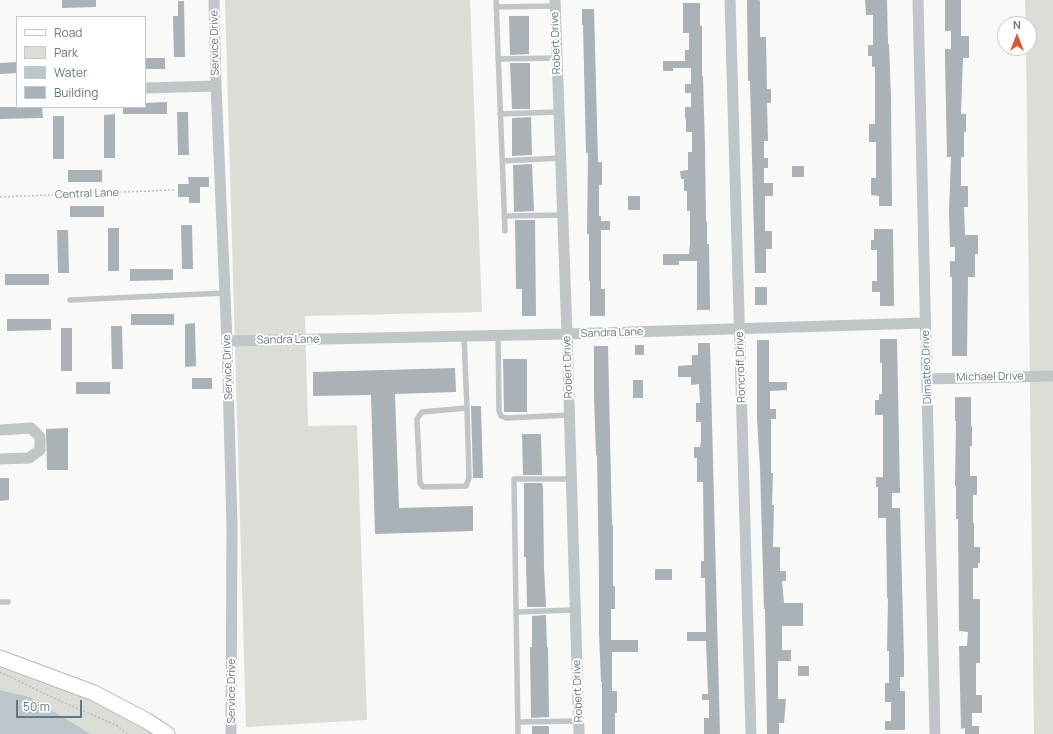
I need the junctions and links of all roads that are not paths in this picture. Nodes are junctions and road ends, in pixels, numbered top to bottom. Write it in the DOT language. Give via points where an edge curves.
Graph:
graph roads {
  1 [pos="214,0"];
  2 [pos="496,0"];
  3 [pos="730,0"];
  4 [pos="918,0"];
  5 [pos="555,3"];
  6 [pos="496,7"];
  7 [pos="557,58"];
  8 [pos="498,60"];
  9 [pos="216,86"];
  10 [pos="146,88"];
  11 [pos="559,112"];
  12 [pos="500,114"];
  13 [pos="561,158"];
  14 [pos="502,161"];
  15 [pos="563,215"];
  16 [pos="504,216"];
  17 [pos="505,231"];
  18 [pos="225,294"];
  19 [pos="70,300"];
  20 [pos="925,323"];
  21 [pos="740,329"];
  22 [pos="567,334"];
  23 [pos="464,336"];
  24 [pos="498,336"];
  25 [pos="227,341"];
  26 [pos="1053,376"];
  27 [pos="927,379"];
  28 [pos="467,408"];
  29 [pos="570,415"];
  30 [pos="0,430"];
  31 [pos="0,459"];
  32 [pos="572,479"];
  33 [pos="0,602"];
  34 [pos="8,602"];
  35 [pos="575,610"];
  36 [pos="516,612"];
  37 [pos="0,658"];
  38 [pos="578,721"];
  39 [pos="518,722"];
  40 [pos="167,734"];
  41 [pos="231,734"];
  42 [pos="518,734"];
  43 [pos="579,734"];
  44 [pos="751,734"];
  45 [pos="935,734"];
  1 -- 9 [label="street, Service Drive"];
  2 -- 6 [label="lane"];
  3 -- 21 [label="street, Roncroff Drive"];
  4 -- 20 [label="street, Dimatteo Drive"];
  5 -- 6 [label="lane"];
  5 -- 7 [label="street, Robert Drive"];
  6 -- 8 [label="lane"];
  7 -- 8 [label="lane"];
  7 -- 11 [label="street, Robert Drive"];
  8 -- 12 [label="lane"];
  9 -- 10 [label="street"];
  9 -- 18 [label="street, Service Drive"];
  11 -- 12 [label="lane"];
  11 -- 13 [label="street, Robert Drive"];
  12 -- 14 [label="lane"];
  13 -- 14 [label="lane"];
  13 -- 15 [label="street, Robert Drive"];
  14 -- 16 [label="lane"];
  15 -- 16 [label="lane"];
  15 -- 22 [label="street, Robert Drive"];
  16 -- 17 [label="lane"];
  18 -- 19 [label="lane"];
  18 -- 25 [label="street, Service Drive"];
  20 -- 21 [label="street, Sandra Lane"];
  20 -- 27 [label="street, Dimatteo Drive"];
  21 -- 22 [label="street, Sandra Lane"];
  21 -- 44 [label="street, Roncroff Drive"];
  22 -- 24 [label="street, Sandra Lane"];
  22 -- 29 [label="street, Robert Drive"];
  23 -- 24 [label="street, Sandra Lane"];
  23 -- 25 [label="street, Sandra Lane"];
  23 -- 28 [label="lane"];
  24 -- 29 [label="lane" via="501,416 506,418"];
  25 -- 41 [label="street, Service Drive" via="232,526"];
  26 -- 27 [label="street, Michael Drive"];
  27 -- 45 [label="street, Dimatteo Drive"];
  28 -- 28 [label="lane" via="469,478 466,486 424,487 420,483 417,419 422,412"];
  29 -- 32 [label="street, Robert Drive"];
  30 -- 31 [label="street" via="31,428 40,437 40,450 29,458"];
  32 -- 35 [label="street, Robert Drive"];
  32 -- 36 [label="lane" via="514,479"];
  33 -- 34 [label="lane"];
  35 -- 36 [label="lane"];
  35 -- 38 [label="street, Robert Drive"];
  36 -- 39 [label="lane"];
  37 -- 40 [label="street" via="94,693"];
  38 -- 39 [label="lane"];
  38 -- 43 [label="street, Robert Drive"];
  39 -- 42 [label="lane"];
}
